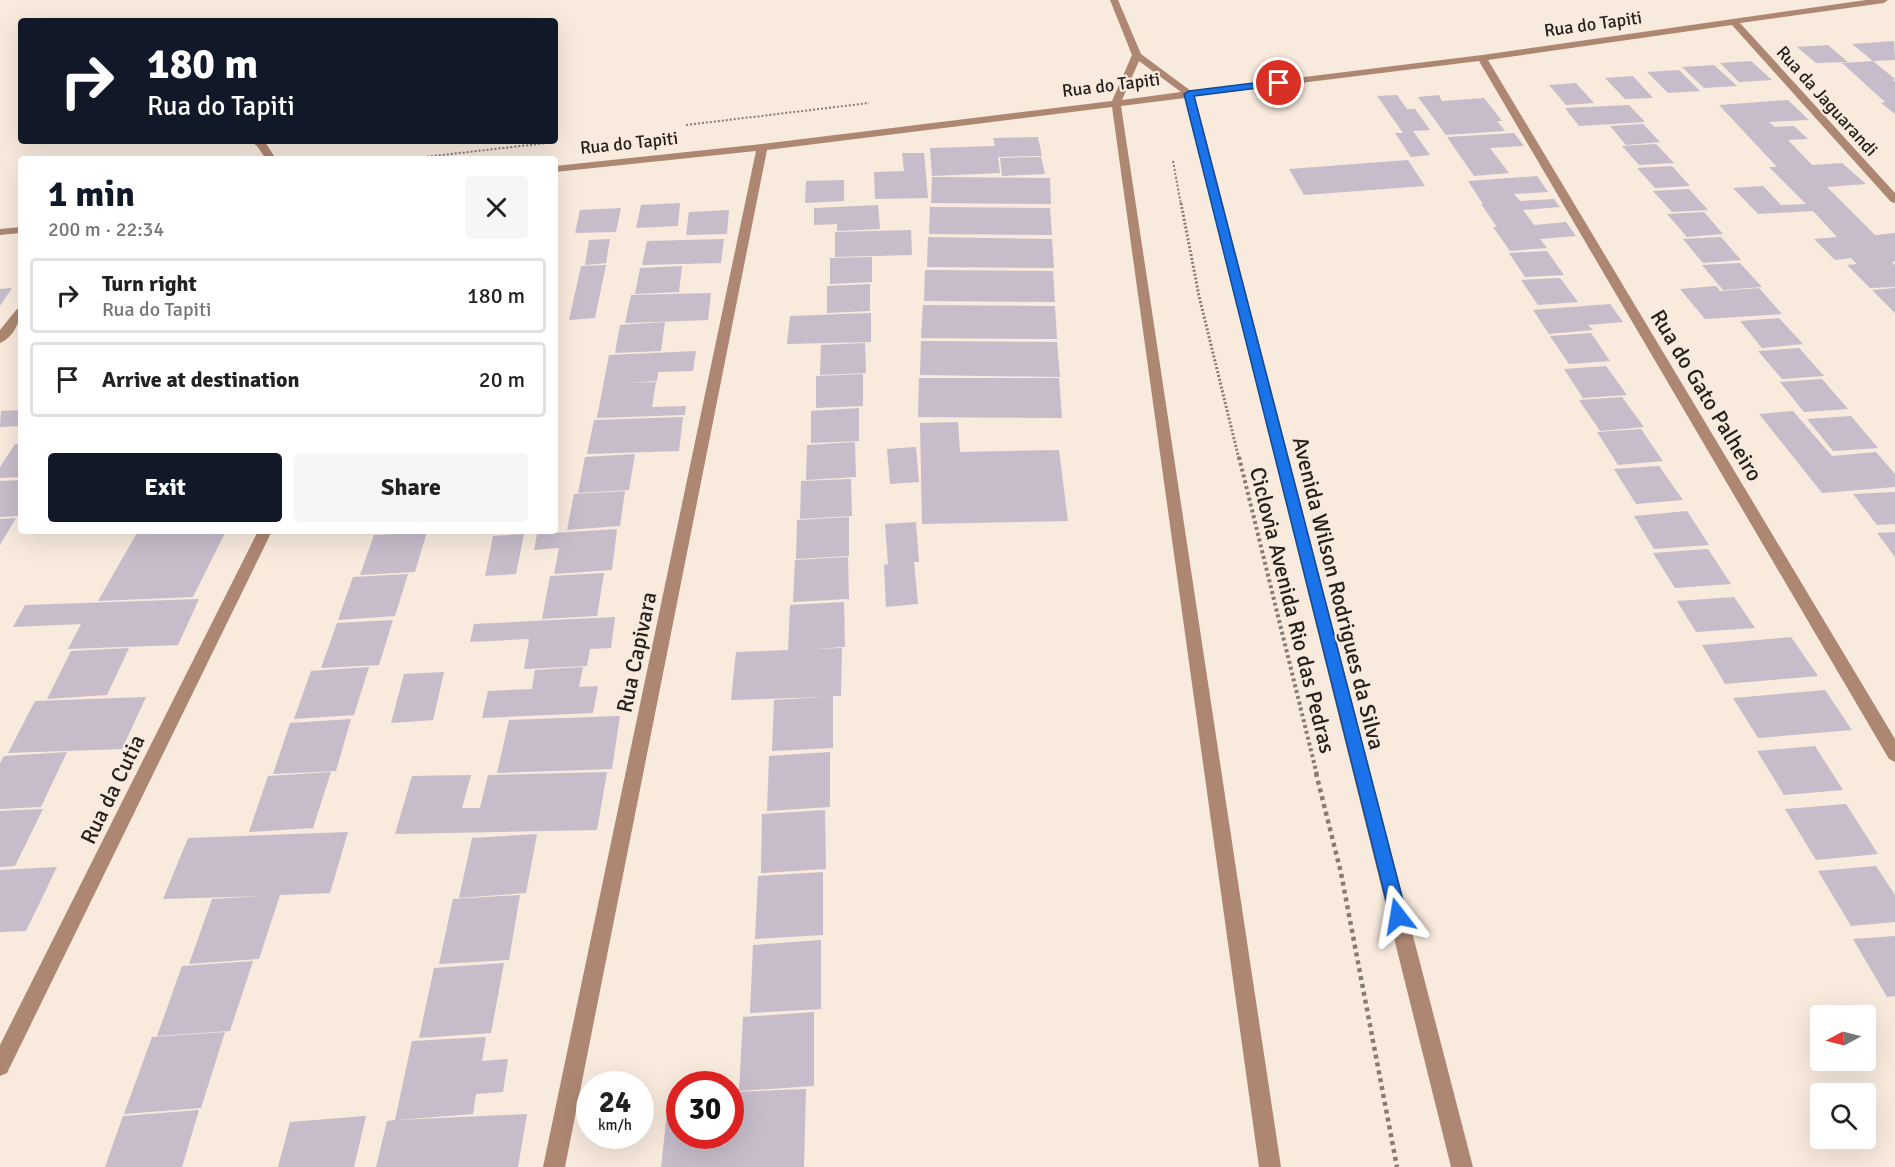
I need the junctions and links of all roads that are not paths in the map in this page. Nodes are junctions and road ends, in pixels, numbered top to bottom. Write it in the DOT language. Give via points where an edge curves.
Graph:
graph roads {
  1 [pos="1114,0"];
  2 [pos="1884,0"];
  3 [pos="1735,23"];
  4 [pos="1137,55"];
  5 [pos="1482,58"];
  6 [pos="1189,94"];
  7 [pos="1116,102"];
  8 [pos="762,147"];
  9 [pos="558,169"];
  10 [pos="1895,200"];
  11 [pos="18,230"];
  12 [pos="0,232"];
  13 [pos="18,316"];
  14 [pos="0,339"];
  15 [pos="264,534"];
  16 [pos="1895,754"];
  17 [pos="0,1066"];
  18 [pos="554,1167"];
  19 [pos="1270,1167"];
  20 [pos="1462,1167"];
  1 -- 4 [label="street"];
  2 -- 3 [label="street, Rua do Tapiti"];
  3 -- 5 [label="street, Rua do Tapiti"];
  3 -- 10 [label="street, Rua da Jaguarandi"];
  4 -- 6 [label="street"];
  4 -- 7 [label="street"];
  5 -- 6 [label="street, Rua do Tapiti"];
  5 -- 16 [label="street, Rua do Gato Palheiro"];
  6 -- 7 [label="street, Rua do Tapiti"];
  6 -- 20 [label="street, Avenida Wilson Rodrigues da Silva"];
  7 -- 8 [label="street, Rua do Tapiti"];
  7 -- 19 [label="street"];
  8 -- 9 [label="street, Rua do Tapiti"];
  8 -- 18 [label="street, Rua Capivara"];
  11 -- 12 [label="street"];
  13 -- 14 [label="street"];
  15 -- 17 [label="street, Rua da Cutia"];
}
